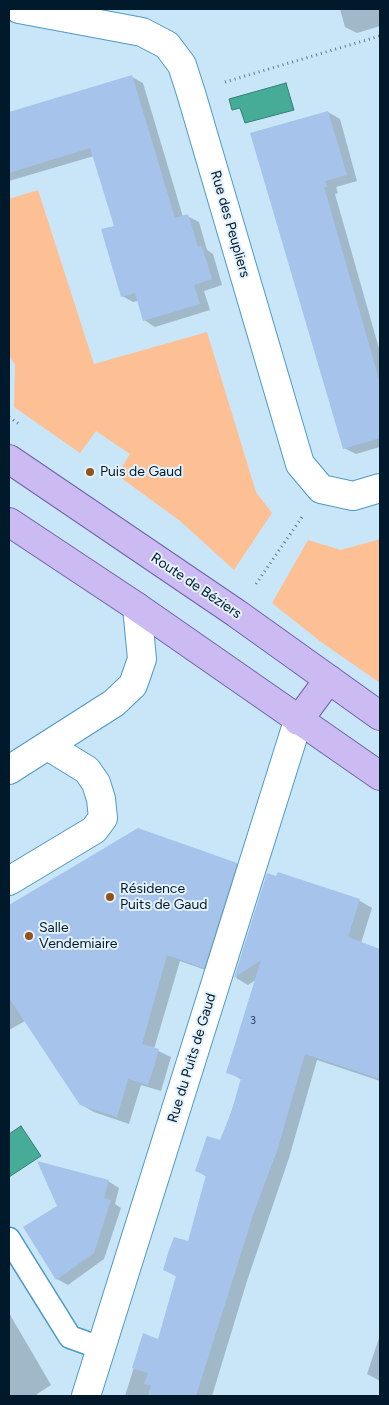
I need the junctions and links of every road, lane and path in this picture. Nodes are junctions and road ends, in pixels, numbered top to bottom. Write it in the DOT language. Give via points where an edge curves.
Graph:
graph roads {
  1 [pos="19,9"];
  2 [pos="380,36"];
  3 [pos="191,93"];
  4 [pos="9,459"];
  5 [pos="380,488"];
  6 [pos="321,489"];
  7 [pos="9,522"];
  8 [pos="252,589"];
  9 [pos="137,607"];
  10 [pos="329,679"];
  11 [pos="380,716"];
  12 [pos="298,721"];
  13 [pos="48,746"];
  14 [pos="9,770"];
  15 [pos="380,776"];
  16 [pos="9,880"];
  17 [pos="9,1239"];
  18 [pos="101,1348"];
  19 [pos="86,1396"];
  1 -- 3 [label="street, Rue des Peupliers" via="142,32 167,45 182,65"];
  2 -- 3 [label="path"];
  3 -- 6 [label="street, Rue des Peupliers" via="300,464"];
  4 -- 10 [label="main road, Route de Béziers"];
  5 -- 6 [label="street" via="353,496"];
  6 -- 8 [label="path"];
  7 -- 9 [label="main road"];
  9 -- 12 [label="main road"];
  9 -- 13 [label="street" via="142,659 133,685 114,703"];
  10 -- 11 [label="main road, Route de Béziers"];
  10 -- 12 [label="main road"];
  12 -- 15 [label="main road"];
  12 -- 18 [label="street, Rue du Puits de Gaud"];
  13 -- 14 [label="street"];
  13 -- 16 [label="street" via="87,770 96,783 103,818 94,830"];
  17 -- 18 [label="lane" via="70,1337"];
  18 -- 19 [label="street, Rue du Puits de Gaud"];
}
